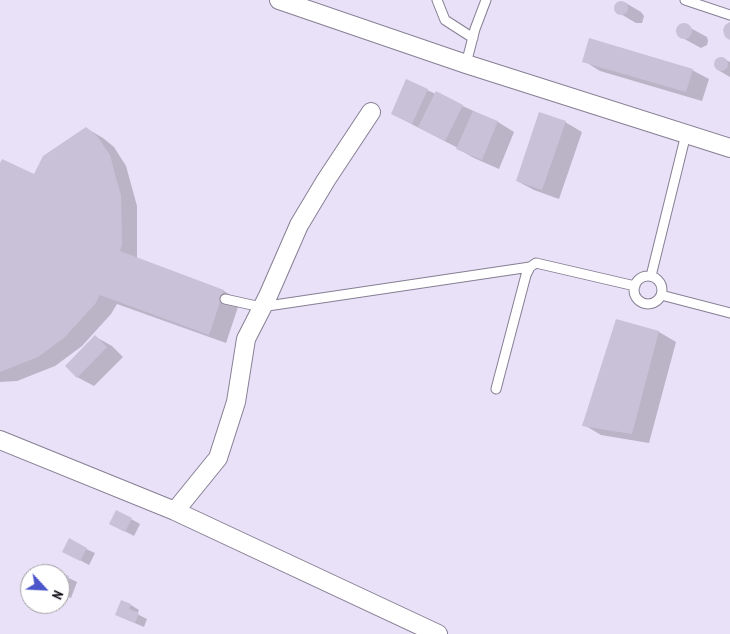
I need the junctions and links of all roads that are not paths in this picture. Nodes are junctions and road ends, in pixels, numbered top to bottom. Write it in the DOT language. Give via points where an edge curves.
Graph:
graph roads {
  1 [pos="279,0"];
  2 [pos="437,0"];
  3 [pos="486,0"];
  4 [pos="685,0"];
  5 [pos="730,15"];
  6 [pos="472,38"];
  7 [pos="466,64"];
  8 [pos="371,112"];
  9 [pos="686,134"];
  10 [pos="730,148"];
  11 [pos="530,267"];
  12 [pos="651,276"];
  13 [pos="635,286"];
  14 [pos="661,295"];
  15 [pos="225,299"];
  16 [pos="261,306"];
  17 [pos="730,313"];
  18 [pos="496,389"];
  19 [pos="0,440"];
  20 [pos="174,511"];
  21 [pos="438,634"];
  1 -- 7 [label="street"];
  2 -- 6 [label="lane" via="445,20"];
  3 -- 6 [label="lane"];
  4 -- 5 [label="lane"];
  6 -- 7 [label="lane"];
  7 -- 9 [label="street"];
  8 -- 16 [label="street" via="299,225"];
  9 -- 10 [label="street"];
  9 -- 12 [label="lane"];
  11 -- 13 [label="lane" via="536,263"];
  11 -- 16 [label="lane"];
  11 -- 18 [label="lane"];
  12 -- 13 [label="lane" via="643,277"];
  12 -- 14 [label="lane" via="662,287"];
  13 -- 14 [label="lane" via="635,298 641,303 657,302"];
  14 -- 17 [label="lane"];
  15 -- 16 [label="lane"];
  16 -- 20 [label="street" via="246,339 236,402 218,458"];
  19 -- 20 [label="street"];
  20 -- 21 [label="street"];
}
